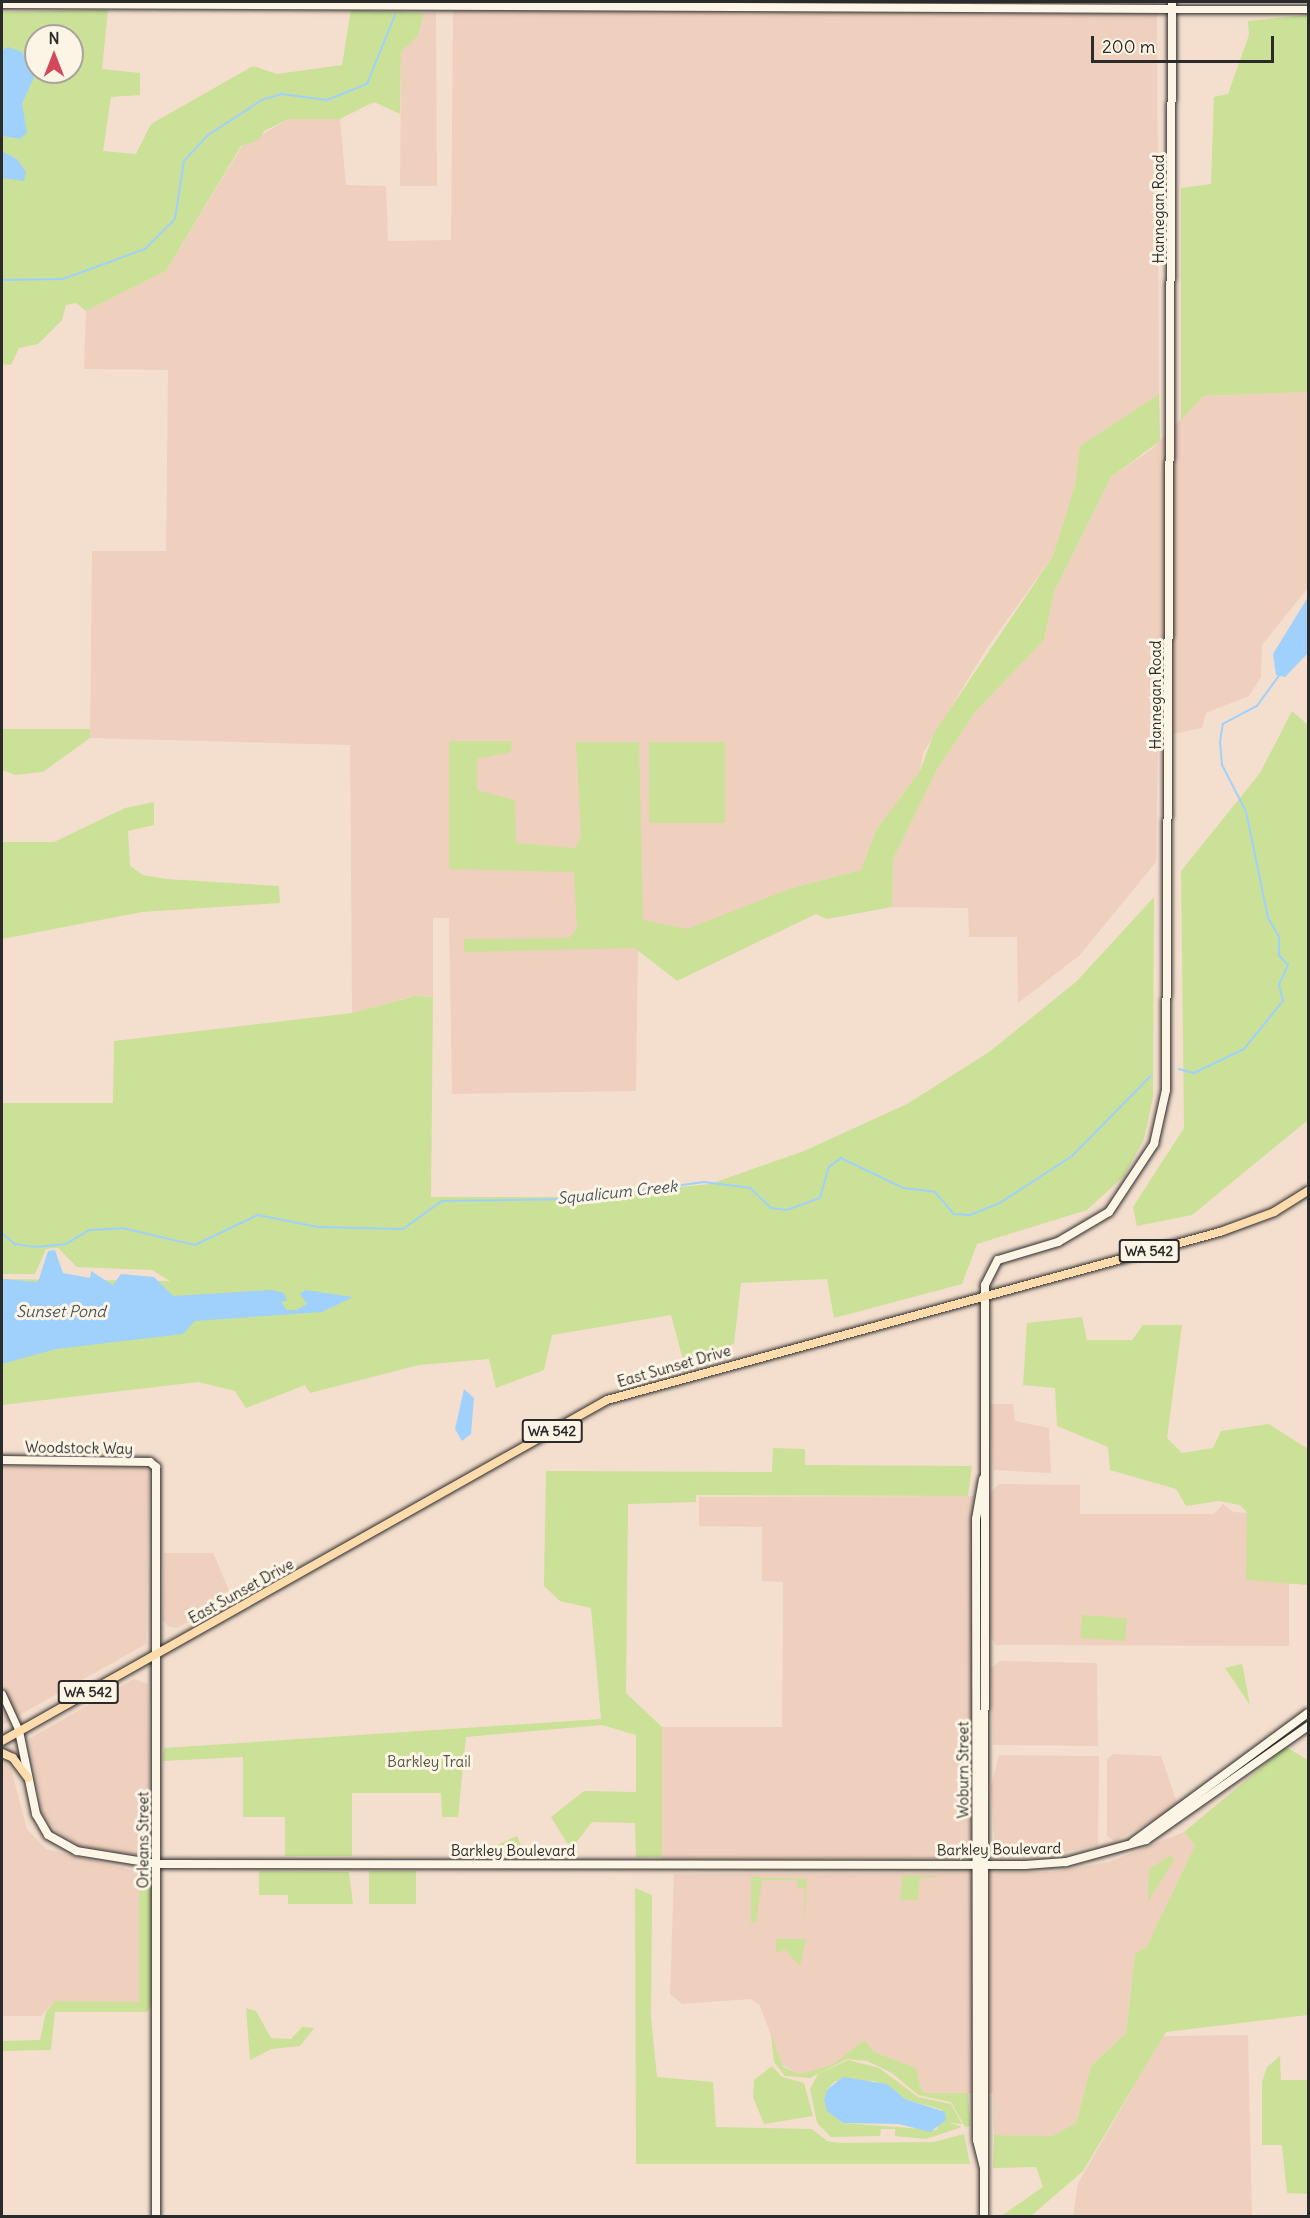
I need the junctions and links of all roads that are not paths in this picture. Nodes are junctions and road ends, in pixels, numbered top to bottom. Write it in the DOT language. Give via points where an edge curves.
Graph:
graph roads {
  1 [pos="2,4"];
  2 [pos="1172,5"];
  3 [pos="1308,9"];
  4 [pos="1308,1191"];
  5 [pos="984,1295"];
  6 [pos="2,1460"];
  7 [pos="155,1465"];
  8 [pos="983,1479"];
  9 [pos="157,1653"];
  10 [pos="2,1694"];
  11 [pos="1308,1713"];
  12 [pos="1308,1726"];
  13 [pos="19,1731"];
  14 [pos="2,1741"];
  15 [pos="2,1753"];
  16 [pos="28,1778"];
  17 [pos="1132,1844"];
  18 [pos="157,1864"];
  19 [pos="977,1865"];
  20 [pos="988,1865"];
  21 [pos="984,2168"];
  22 [pos="156,2217"];
  23 [pos="984,2217"];
  1 -- 2 [label="main road"];
  2 -- 3 [label="street"];
  2 -- 5 [label="main road, Hannegan Road" via="1164,1105 1147,1159 1109,1212 1058,1242 998,1260 989,1270"];
  4 -- 5 [label="main road, East Sunset Drive / WA 542" via="1274,1212 1221,1232"];
  5 -- 8 [label="main road, Woburn Street"];
  5 -- 9 [label="main road, East Sunset Drive / WA 542" via="607,1400"];
  6 -- 7 [label="main road, Woodstock Way"];
  7 -- 9 [label="main road, Orleans Street"];
  8 -- 19 [label="main road, Woburn Street" via="976,1497"];
  8 -- 20 [label="main road, Woburn Street" via="988,1497"];
  9 -- 13 [label="main road, East Sunset Drive / WA 542"];
  9 -- 18 [label="main road, Orleans Street"];
  10 -- 13 [label="street, Barkley Boulevard"];
  11 -- 17 [label="main road, Barkley Boulevard"];
  12 -- 17 [label="main road, Barkley Boulevard" via="1170,1828"];
  13 -- 14 [label="main road, East Sunset Drive / WA 542"];
  13 -- 16 [label="main road, Barkley Boulevard"];
  15 -- 16 [label="main road" via="15,1760"];
  16 -- 18 [label="main road, Barkley Boulevard" via="37,1819 54,1840 77,1851"];
  17 -- 20 [label="main road, Barkley Boulevard" via="1061,1863"];
  18 -- 19 [label="main road, Barkley Boulevard"];
  18 -- 22 [label="main road, Orleans Street"];
  19 -- 20 [label="main road, Barkley Boulevard"];
  19 -- 21 [label="main road, Woburn Street" via="977,2140"];
  20 -- 21 [label="main road, Woburn Street"];
  21 -- 23 [label="main road, Woburn Street"];
}
